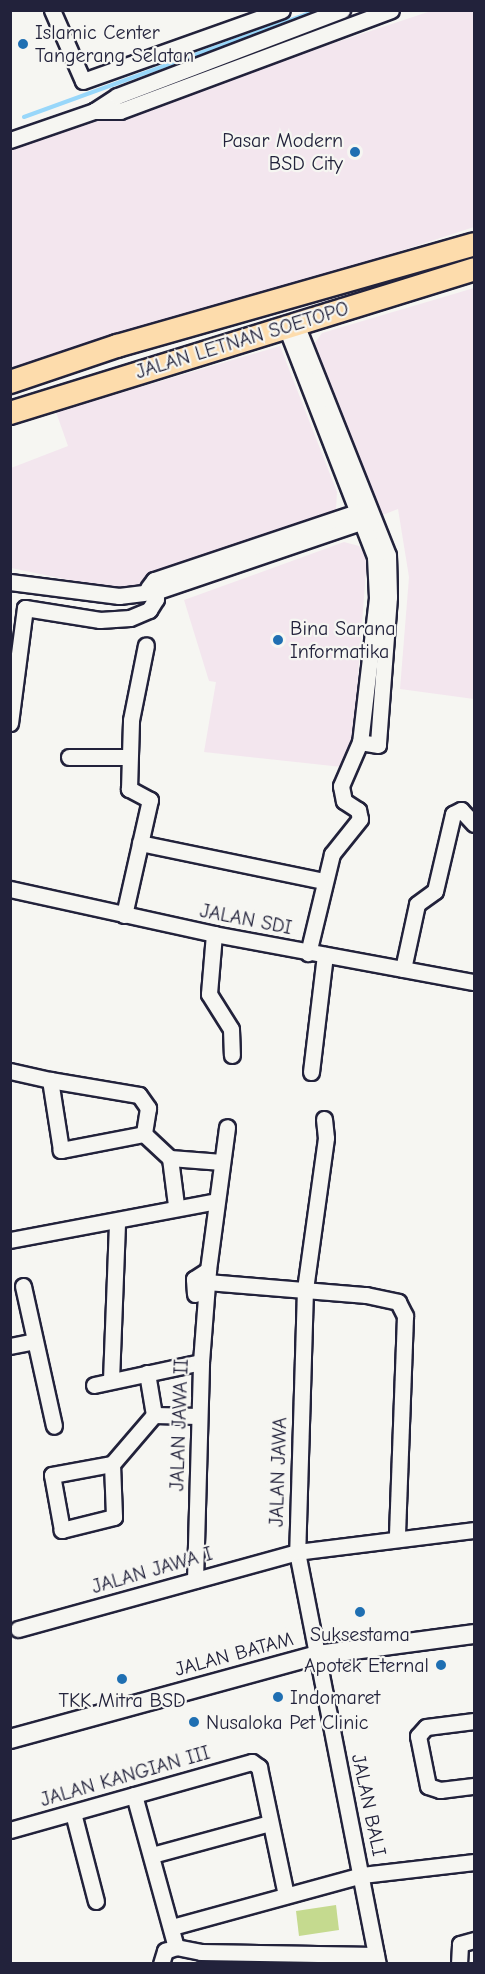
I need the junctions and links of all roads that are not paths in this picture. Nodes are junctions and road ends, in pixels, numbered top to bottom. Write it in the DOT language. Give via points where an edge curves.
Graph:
graph roads {
  1 [pos="342,10"];
  2 [pos="391,10"];
  3 [pos="277,11"];
  4 [pos="57,12"];
  5 [pos="94,111"];
  6 [pos="10,140"];
  7 [pos="474,243"];
  8 [pos="474,269"];
  9 [pos="291,325"];
  10 [pos="92,355"];
  11 [pos="10,382"];
  12 [pos="102,384"];
  13 [pos="10,413"];
  14 [pos="367,514"];
  15 [pos="10,582"];
  16 [pos="153,587"];
  17 [pos="146,645"];
  18 [pos="10,723"];
  19 [pos="69,757"];
  20 [pos="128,757"];
  21 [pos="474,824"];
  22 [pos="140,843"];
  23 [pos="324,881"];
  24 [pos="10,889"];
  25 [pos="124,915"];
  26 [pos="214,934"];
  27 [pos="309,953"];
  28 [pos="325,955"];
  29 [pos="403,969"];
  30 [pos="474,982"];
  31 [pos="232,1055"];
  32 [pos="10,1071"];
  33 [pos="311,1072"];
  34 [pos="50,1080"];
  35 [pos="324,1119"];
  36 [pos="227,1127"];
  37 [pos="144,1134"];
  38 [pos="170,1158"];
  39 [pos="222,1162"];
  40 [pos="216,1201"];
  41 [pos="176,1205"];
  42 [pos="117,1221"];
  43 [pos="10,1240"];
  44 [pos="207,1276"];
  45 [pos="23,1286"];
  46 [pos="305,1289"];
  47 [pos="195,1294"];
  48 [pos="35,1341"];
  49 [pos="10,1346"];
  50 [pos="201,1362"];
  51 [pos="147,1372"];
  52 [pos="111,1380"];
  53 [pos="94,1385"];
  54 [pos="154,1415"];
  55 [pos="199,1416"];
  56 [pos="54,1426"];
  57 [pos="112,1464"];
  58 [pos="474,1530"];
  59 [pos="398,1539"];
  60 [pos="297,1552"];
  61 [pos="195,1580"];
  62 [pos="18,1629"];
  63 [pos="474,1634"];
  64 [pos="317,1655"];
  65 [pos="474,1721"];
  66 [pos="10,1739"];
  67 [pos="474,1786"];
  68 [pos="134,1794"];
  69 [pos="73,1813"];
  70 [pos="270,1822"];
  71 [pos="10,1830"];
  72 [pos="152,1855"];
  73 [pos="474,1862"];
  74 [pos="362,1875"];
  75 [pos="286,1895"];
  76 [pos="96,1901"];
  77 [pos="172,1927"];
  78 [pos="474,1940"];
  79 [pos="176,1947"];
  80 [pos="377,1959"];
  81 [pos="161,1964"];
  82 [pos="459,1964"];
  1 -- 5 [label="street" via="117,96"];
  2 -- 5 [label="street" via="120,111"];
  3 -- 4 [label="street" via="82,80"];
  5 -- 6 [label="street"];
  7 -- 10 [label="main road, JALAN LETNAN SOETOPO"];
  8 -- 9 [label="main road, JALAN LETNAN SOETOPO"];
  9 -- 12 [label="main road, JALAN LETNAN SOETOPO"];
  9 -- 14 [label="street"];
  10 -- 11 [label="main road, JALAN LETNAN SOETOPO"];
  10 -- 12 [label="main road"];
  12 -- 13 [label="main road, JALAN LETNAN SOETOPO"];
  14 -- 16 [label="street"];
  14 -- 23 [label="street" via="377,598 360,742 341,792 345,803 358,810 360,819 334,848"];
  15 -- 16 [label="street" via="119,596"];
  16 -- 18 [label="street" via="149,610 117,620 26,608"];
  17 -- 20 [label="street"];
  19 -- 20 [label="street"];
  20 -- 22 [label="street" via="130,792 150,800"];
  21 -- 29 [label="street" via="461,810 451,819 435,891 417,904"];
  22 -- 23 [label="street"];
  22 -- 25 [label="street"];
  23 -- 27 [label="street"];
  24 -- 25 [label="street, JALAN SDI"];
  25 -- 26 [label="street, JALAN SDI"];
  26 -- 27 [label="street, JALAN SDI"];
  26 -- 31 [label="street" via="209,994 231,1029"];
  27 -- 28 [label="street, JALAN SDI"];
  28 -- 29 [label="street, JALAN SDI"];
  28 -- 33 [label="street"];
  29 -- 30 [label="street, JALAN SDI"];
  32 -- 34 [label="street"];
  34 -- 37 [label="street" via="139,1095 147,1108"];
  34 -- 37 [label="street" via="61,1150"];
  35 -- 46 [label="street, JALAN JAWA" via="326,1138"];
  36 -- 39 [label="street, JALAN JAWA II"];
  37 -- 38 [label="street"];
  38 -- 39 [label="street"];
  38 -- 41 [label="street"];
  39 -- 40 [label="street, JALAN JAWA II"];
  40 -- 41 [label="street"];
  40 -- 44 [label="street, JALAN JAWA II"];
  41 -- 42 [label="street"];
  42 -- 43 [label="street"];
  42 -- 52 [label="street"];
  44 -- 46 [label="street"];
  44 -- 47 [label="street, JALAN JAWA II" via="194,1280"];
  44 -- 50 [label="street, JALAN JAWA II"];
  45 -- 48 [label="street"];
  46 -- 59 [label="street" via="391,1298 405,1316"];
  46 -- 60 [label="street, JALAN JAWA"];
  48 -- 49 [label="street"];
  48 -- 56 [label="street"];
  50 -- 51 [label="street"];
  50 -- 55 [label="street, JALAN JAWA II"];
  51 -- 52 [label="street"];
  51 -- 54 [label="street"];
  52 -- 53 [label="street"];
  54 -- 55 [label="street"];
  54 -- 57 [label="street"];
  55 -- 61 [label="street, JALAN JAWA II"];
  57 -- 57 [label="street" via="114,1517 62,1530 52,1475"];
  58 -- 59 [label="street, JALAN JAWA I"];
  59 -- 60 [label="street, JALAN JAWA I"];
  60 -- 61 [label="street, JALAN JAWA I"];
  60 -- 64 [label="street, JALAN JAWA"];
  61 -- 62 [label="street, JALAN JAWA I"];
  63 -- 64 [label="street, JALAN BATAM"];
  64 -- 66 [label="street, JALAN BATAM"];
  64 -- 74 [label="street, JALAN BALI"];
  65 -- 67 [label="street" via="426,1727 418,1736 428,1786 440,1790"];
  68 -- 69 [label="street, JALAN KANGIAN III"];
  68 -- 70 [label="street, JALAN KANGIAN III" via="252,1762 259,1767"];
  68 -- 72 [label="street"];
  69 -- 71 [label="street, JALAN KANGIAN III"];
  69 -- 76 [label="street"];
  70 -- 72 [label="street"];
  70 -- 75 [label="street"];
  72 -- 77 [label="street"];
  73 -- 74 [label="street"];
  74 -- 75 [label="street"];
  74 -- 80 [label="street, JALAN BALI"];
  75 -- 77 [label="street"];
  77 -- 79 [label="street"];
  78 -- 82 [label="street" via="460,1944"];
  79 -- 80 [label="street" via="201,1952"];
  79 -- 81 [label="street" via="165,1951"];
}
